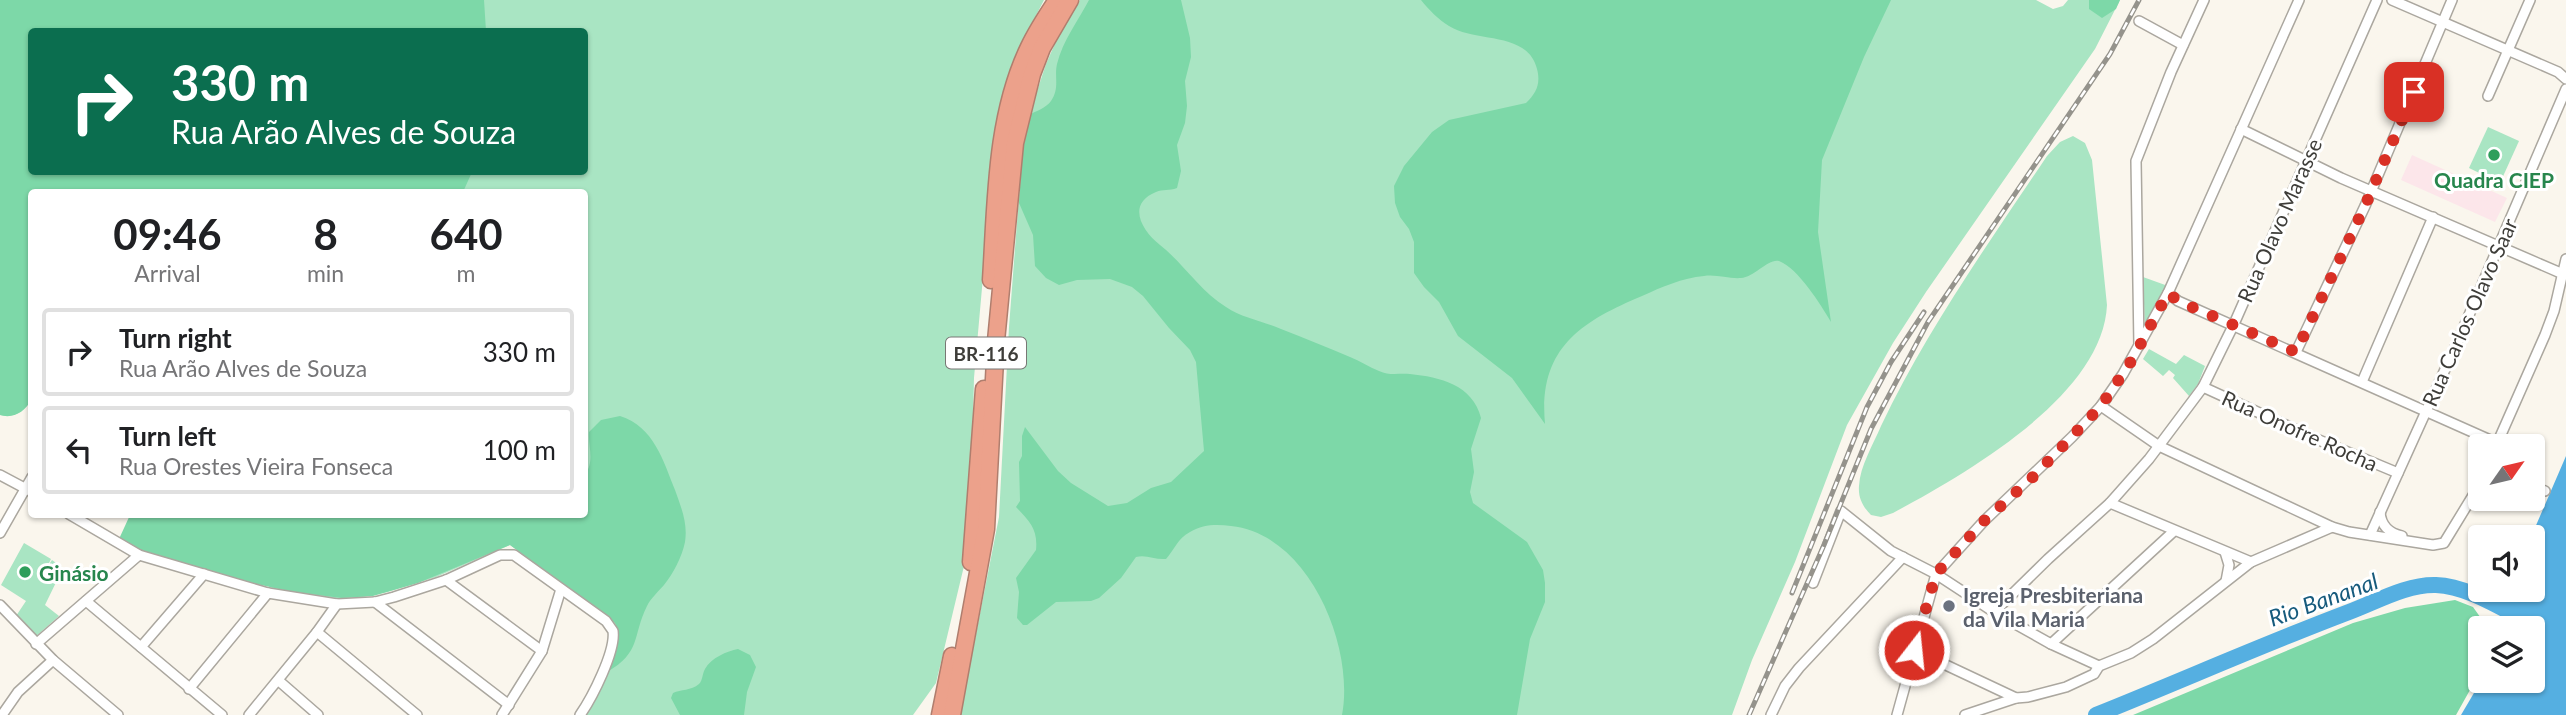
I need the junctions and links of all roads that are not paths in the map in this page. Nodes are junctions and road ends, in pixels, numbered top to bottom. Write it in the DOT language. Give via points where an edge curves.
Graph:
graph roads {
  1 [pos="1057,0"];
  2 [pos="1070,0"];
  3 [pos="2204,0"];
  4 [pos="2299,0"];
  5 [pos="2377,0"];
  6 [pos="2392,0"];
  7 [pos="2452,0"];
  8 [pos="2530,0"];
  9 [pos="2139,21"];
  10 [pos="2442,22"];
  11 [pos="2183,45"];
  12 [pos="2507,52"];
  13 [pos="2566,79"];
  14 [pos="2566,89"];
  15 [pos="2488,96"];
  16 [pos="2241,128"];
  17 [pos="2305,161"];
  18 [pos="2371,191"];
  19 [pos="2433,217"];
  20 [pos="2497,246"];
  21 [pos="2566,259"];
  22 [pos="2563,274"];
  23 [pos="2168,293"];
  24 [pos="2234,324"];
  25 [pos="2139,347"];
  26 [pos="2296,352"];
  27 [pos="2362,382"];
  28 [pos="2203,387"];
  29 [pos="2101,406"];
  30 [pos="2426,411"];
  31 [pos="2474,434"];
  32 [pos="2502,434"];
  33 [pos="2159,446"];
  34 [pos="2398,473"];
  35 [pos="0,475"];
  36 [pos="28,490"];
  37 [pos="2110,503"];
  38 [pos="2468,504"];
  39 [pos="2380,511"];
  40 [pos="76,518"];
  41 [pos="2332,527"];
  42 [pos="2174,531"];
  43 [pos="0,533"];
  44 [pos="2370,535"];
  45 [pos="2427,543"];
  46 [pos="2225,552"];
  47 [pos="139,555"];
  48 [pos="1903,557"];
  49 [pos="2251,562"];
  50 [pos="204,574"];
  51 [pos="1936,574"];
  52 [pos="446,580"];
  53 [pos="2226,581"];
  54 [pos="1813,583"];
  55 [pos="561,589"];
  56 [pos="268,593"];
  57 [pos="86,601"];
  58 [pos="375,602"];
  59 [pos="337,604"];
  60 [pos="0,605"];
  61 [pos="1994,612"];
  62 [pos="317,632"];
  63 [pos="36,644"];
  64 [pos="2051,644"];
  65 [pos="141,648"];
  66 [pos="1914,650"];
  67 [pos="542,651"];
  68 [pos="52,660"];
  69 [pos="2099,666"];
  70 [pos="279,681"];
  71 [pos="189,689"];
  72 [pos="2016,698"];
  73 [pos="509,705"];
  74 [pos="4,714"];
  75 [pos="118,715"];
  76 [pos="222,715"];
  77 [pos="249,715"];
  78 [pos="318,715"];
  79 [pos="417,715"];
  80 [pos="502,715"];
  81 [pos="580,715"];
  82 [pos="940,715"];
  83 [pos="951,715"];
  84 [pos="1771,715"];
  85 [pos="1897,715"];
  86 [pos="1965,715"];
  1 -- 82 [label="highway, BR-116" via="1028,48 1006,123 972,556"];
  2 -- 83 [label="highway, BR-116" via="1037,61 1015,143 996,341 986,529"];
  3 -- 11 [label="street"];
  4 -- 16 [label="street"];
  5 -- 17 [label="street, Rua Olavo Marasse"];
  6 -- 10 [label="street"];
  7 -- 10 [label="street"];
  8 -- 12 [label="street"];
  9 -- 11 [label="street"];
  10 -- 12 [label="street"];
  10 -- 18 [label="street"];
  11 -- 25 [label="street" via="2135,167"];
  12 -- 13 [label="street"];
  12 -- 15 [label="street"];
  14 -- 20 [label="street, Rua Carlos Olavo Saar"];
  16 -- 17 [label="street"];
  16 -- 23 [label="street"];
  17 -- 18 [label="street"];
  17 -- 24 [label="street, Rua Olavo Marasse"];
  18 -- 19 [label="street"];
  18 -- 26 [label="street"];
  19 -- 20 [label="street"];
  19 -- 27 [label="street"];
  20 -- 22 [label="street"];
  20 -- 30 [label="street, Rua Carlos Olavo Saar"];
  21 -- 22 [label="street"];
  22 -- 32 [label="street" via="2554,311"];
  23 -- 24 [label="street"];
  23 -- 25 [label="street"];
  24 -- 26 [label="street"];
  24 -- 28 [label="street, Rua Olavo Marasse"];
  25 -- 29 [label="street"];
  26 -- 27 [label="street"];
  27 -- 30 [label="street"];
  28 -- 33 [label="street, Rua Olavo Marasse"];
  28 -- 34 [label="street, Rua Onofre Rocha"];
  29 -- 33 [label="street"];
  29 -- 51 [label="street"];
  30 -- 31 [label="street"];
  30 -- 34 [label="street, Rua Carlos Olavo Saar"];
  33 -- 37 [label="street, Rua Olavo Marasse"];
  33 -- 41 [label="street"];
  34 -- 39 [label="street, Rua Carlos Olavo Saar"];
  35 -- 36 [label="street"];
  36 -- 43 [label="street"];
  37 -- 42 [label="street"];
  37 -- 61 [label="street, Rua Olavo Marasse"];
  38 -- 45 [label="street" via="2446,541"];
  39 -- 44 [label="street, Rua Carlos Olavo Saar"];
  39 -- 45 [label="street" via="2382,523 2391,532"];
  40 -- 47 [label="street"];
  41 -- 44 [label="street"];
  41 -- 49 [label="street"];
  42 -- 46 [label="street"];
  42 -- 64 [label="street"];
  44 -- 45 [label="street"];
  46 -- 49 [label="street"];
  46 -- 53 [label="street" via="2229,565"];
  47 -- 50 [label="street"];
  47 -- 57 [label="street"];
  48 -- 51 [label="street"];
  48 -- 54 [label="street" via="1841,511"];
  48 -- 84 [label="street" via="1798,668"];
  49 -- 53 [label="street"];
  50 -- 56 [label="street"];
  50 -- 65 [label="street"];
  51 -- 61 [label="street"];
  51 -- 66 [label="street"];
  52 -- 55 [label="street" via="510,554"];
  52 -- 58 [label="street"];
  52 -- 67 [label="street"];
  53 -- 69 [label="street" via="2153,639"];
  55 -- 67 [label="street"];
  55 -- 81 [label="street" via="608,623 614,633 595,691"];
  56 -- 59 [label="street"];
  56 -- 71 [label="street"];
  57 -- 63 [label="street"];
  57 -- 65 [label="street"];
  58 -- 59 [label="street"];
  58 -- 73 [label="street"];
  59 -- 62 [label="street"];
  60 -- 63 [label="street"];
  61 -- 64 [label="street"];
  62 -- 70 [label="street"];
  62 -- 79 [label="street"];
  63 -- 68 [label="street"];
  64 -- 69 [label="street"];
  65 -- 71 [label="street"];
  66 -- 72 [label="street"];
  66 -- 85 [label="street"];
  67 -- 73 [label="street"];
  68 -- 74 [label="street"];
  68 -- 75 [label="street"];
  69 -- 72 [label="street" via="2094,674 2066,687"];
  70 -- 77 [label="street"];
  70 -- 78 [label="street"];
  71 -- 76 [label="street"];
  72 -- 86 [label="street"];
  73 -- 80 [label="street"];
}
